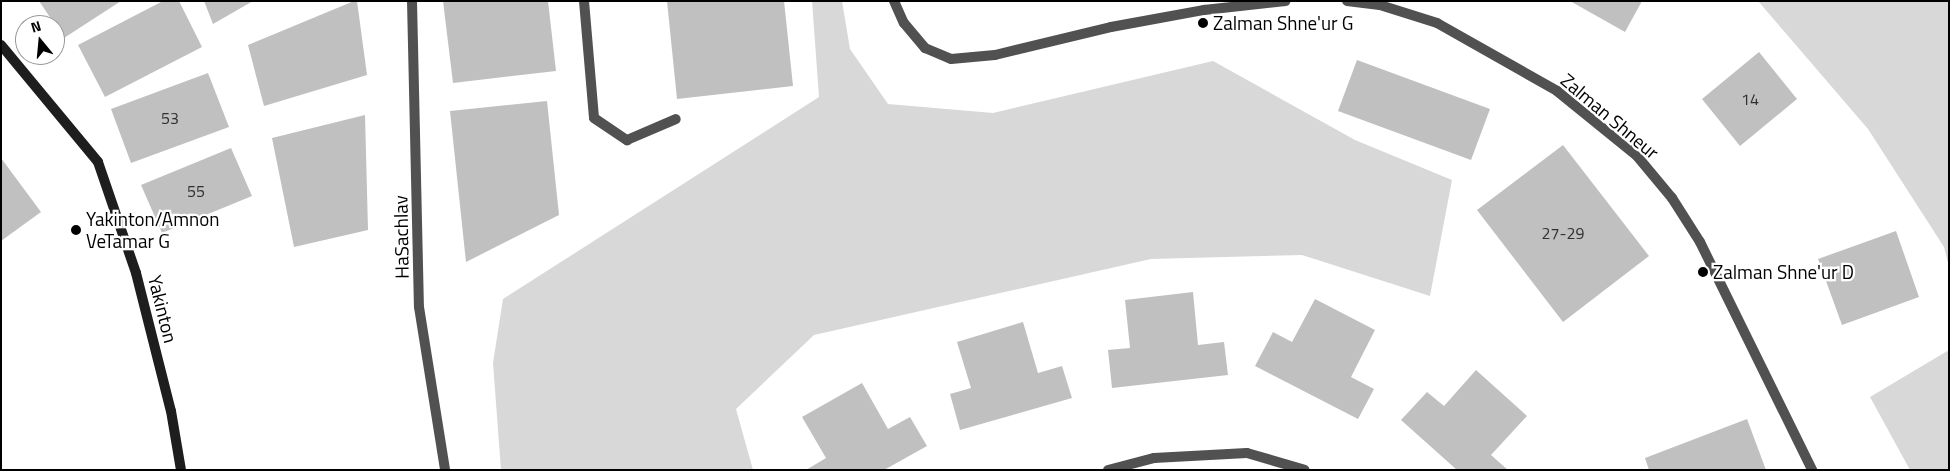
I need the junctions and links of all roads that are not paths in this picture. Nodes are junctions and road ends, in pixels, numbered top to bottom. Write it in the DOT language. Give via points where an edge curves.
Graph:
graph roads {
  1 [pos="412,1"];
  2 [pos="584,1"];
  3 [pos="894,1"];
  4 [pos="1286,1"];
  5 [pos="1347,1"];
  6 [pos="1,45"];
  7 [pos="676,119"];
  8 [pos="181,470"];
  9 [pos="445,470"];
  10 [pos="1108,470"];
  11 [pos="1305,470"];
  12 [pos="1812,470"];
  1 -- 9 [label="street, HaSachlav" via="419,307"];
  2 -- 7 [label="street" via="594,118 627,140"];
  3 -- 4 [label="street" via="904,23 925,48 951,59 995,55 1110,27 1204,10"];
  5 -- 12 [label="street, Zalman Shneur" via="1380,5 1438,23 1557,91 1637,156 1672,198 1700,242"];
  6 -- 8 [label="street, Yakinton" via="98,162 136,273 171,411"];
  10 -- 11 [label="street" via="1154,458 1247,454"];
}
